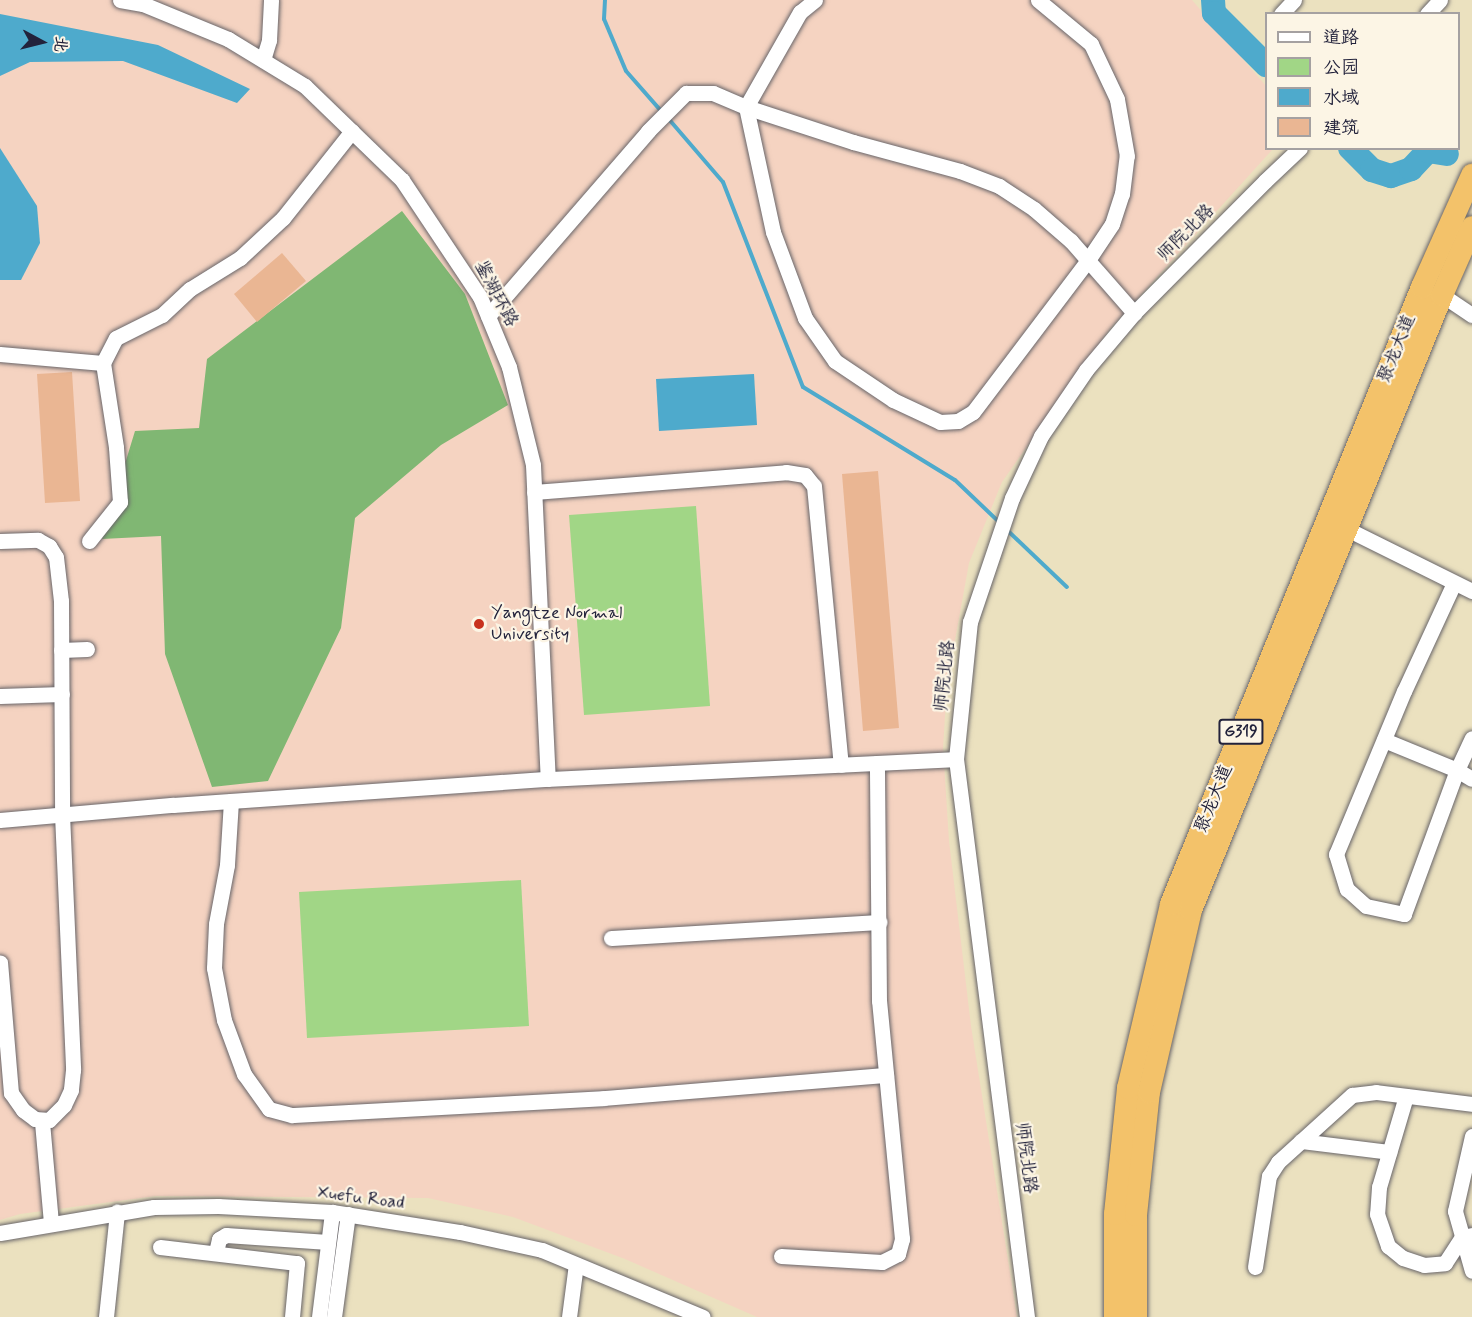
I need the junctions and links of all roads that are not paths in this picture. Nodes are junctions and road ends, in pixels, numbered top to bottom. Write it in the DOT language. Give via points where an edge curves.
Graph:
graph roads {
  1 [pos="120,0"];
  2 [pos="271,0"];
  3 [pos="815,0"];
  4 [pos="1038,0"];
  5 [pos="1293,0"];
  6 [pos="1440,0"];
  7 [pos="1283,12"];
  8 [pos="1429,12"];
  9 [pos="262,60"];
  10 [pos="746,107"];
  11 [pos="352,131"];
  12 [pos="1298,150"];
  13 [pos="1472,175"];
  14 [pos="1469,242"];
  15 [pos="1088,260"];
  16 [pos="1442,295"];
  17 [pos="1134,313"];
  18 [pos="1472,315"];
  19 [pos="488,316"];
  20 [pos="0,354"];
  21 [pos="103,363"];
  22 [pos="534,492"];
  23 [pos="1347,529"];
  24 [pos="0,541"];
  25 [pos="89,541"];
  26 [pos="1472,582"];
  27 [pos="1454,583"];
  28 [pos="1472,591"];
  29 [pos="87,649"];
  30 [pos="62,650"];
  31 [pos="62,694"];
  32 [pos="0,696"];
  33 [pos="1472,738"];
  34 [pos="1384,740"];
  35 [pos="956,759"];
  36 [pos="877,763"];
  37 [pos="841,765"];
  38 [pos="1456,770"];
  39 [pos="548,779"];
  40 [pos="1472,779"];
  41 [pos="231,801"];
  42 [pos="62,813"];
  43 [pos="0,820"];
  44 [pos="880,922"];
  45 [pos="611,938"];
  46 [pos="0,962"];
  47 [pos="886,1075"];
  48 [pos="1406,1096"];
  49 [pos="1472,1104"];
  50 [pos="42,1122"];
  51 [pos="1472,1136"];
  52 [pos="1301,1141"];
  53 [pos="1389,1152"];
  54 [pos="117,1212"];
  55 [pos="332,1212"];
  56 [pos="348,1214"];
  57 [pos="51,1223"];
  58 [pos="0,1233"];
  59 [pos="1467,1236"];
  60 [pos="300,1239"];
  61 [pos="328,1242"];
  62 [pos="160,1247"];
  63 [pos="216,1252"];
  64 [pos="782,1256"];
  65 [pos="297,1263"];
  66 [pos="576,1264"];
  67 [pos="1255,1267"];
  68 [pos="1472,1271"];
  69 [pos="106,1317"];
  70 [pos="292,1317"];
  71 [pos="319,1317"];
  72 [pos="334,1317"];
  73 [pos="569,1317"];
  74 [pos="703,1317"];
  75 [pos="1027,1317"];
  76 [pos="1115,1317"];
  77 [pos="1136,1317"];
  1 -- 9 [label="street, 鉴湖环路" via="143,4 206,30"];
  2 -- 9 [label="street" via="269,40"];
  3 -- 10 [label="street" via="800,12"];
  4 -- 15 [label="street" via="1091,44 1118,99 1126,156 1122,194 1112,224"];
  5 -- 7 [label="street"];
  6 -- 8 [label="street"];
  9 -- 11 [label="street, 鉴湖环路" via="305,86"];
  10 -- 15 [label="street" via="999,186 1034,209"];
  10 -- 15 [label="street" via="773,232 805,318 835,361 893,400 940,422 958,421 973,412"];
  10 -- 19 [label="street" via="712,93 686,93 648,131"];
  11 -- 19 [label="street, 鉴湖环路" via="402,180 480,297"];
  11 -- 21 [label="street" via="284,218 240,258 190,289 162,315 116,338"];
  12 -- 17 [label="street, 师院北路"];
  13 -- 76 [label="highway, 聚龙大道 / G319" via="1422,287 1171,904 1128,1088 1115,1214"];
  14 -- 16 [label="highway, 聚龙大道 / G319"];
  15 -- 17 [label="street"];
  16 -- 18 [label="street"];
  16 -- 23 [label="highway, 聚龙大道 / G319"];
  17 -- 35 [label="street, 师院北路" via="1086,370 1041,436 1012,498 970,622"];
  19 -- 22 [label="street, 鉴湖环路" via="509,367 533,465"];
  20 -- 21 [label="street"];
  21 -- 25 [label="street" via="120,502"];
  22 -- 37 [label="street" via="786,472 805,475 814,486"];
  22 -- 39 [label="street, 鉴湖环路"];
  23 -- 26 [label="street"];
  23 -- 27 [label="street"];
  23 -- 77 [label="highway, 聚龙大道 / G319" via="1191,910 1149,1092 1136,1215"];
  24 -- 30 [label="street" via="38,540 49,546 56,557"];
  27 -- 28 [label="street"];
  27 -- 34 [label="street"];
  29 -- 30 [label="street"];
  30 -- 31 [label="street"];
  31 -- 32 [label="street"];
  31 -- 42 [label="street"];
  33 -- 38 [label="street"];
  34 -- 38 [label="street"];
  34 -- 38 [label="street" via="1336,854 1347,889 1366,906 1404,914"];
  35 -- 36 [label="street"];
  35 -- 75 [label="street, 师院北路"];
  36 -- 37 [label="street"];
  36 -- 44 [label="street"];
  37 -- 39 [label="street"];
  38 -- 40 [label="street"];
  39 -- 41 [label="street"];
  41 -- 42 [label="street"];
  41 -- 47 [label="street" via="214,968 224,1020 244,1074 269,1109 292,1115 603,1098"];
  42 -- 43 [label="street"];
  42 -- 50 [label="street" via="73,1070 71,1090 64,1105"];
  44 -- 45 [label="street"];
  44 -- 47 [label="street" via="879,1001"];
  46 -- 50 [label="street" via="11,1093 23,1110"];
  47 -- 64 [label="street" via="902,1239 898,1254 882,1262"];
  48 -- 49 [label="street"];
  48 -- 52 [label="street" via="1377,1092 1352,1095"];
  48 -- 53 [label="street"];
  50 -- 57 [label="street"];
  51 -- 59 [label="street" via="1455,1211"];
  52 -- 53 [label="street"];
  52 -- 67 [label="street" via="1269,1176"];
  53 -- 59 [label="street" via="1379,1187 1377,1214 1388,1246 1403,1258 1424,1265 1445,1263"];
  54 -- 55 [label="street, Xuefu Road" via="218,1206"];
  54 -- 57 [label="street, Xuefu Road"];
  54 -- 69 [label="street"];
  55 -- 56 [label="street, Xuefu Road"];
  55 -- 61 [label="street"];
  56 -- 66 [label="street, Xuefu Road" via="470,1234 542,1250"];
  56 -- 72 [label="street"];
  57 -- 58 [label="street, Xuefu Road"];
  59 -- 68 [label="street"];
  60 -- 61 [label="street"];
  60 -- 63 [label="street" via="226,1235 219,1239"];
  60 -- 65 [label="street"];
  61 -- 71 [label="street"];
  62 -- 63 [label="street"];
  63 -- 65 [label="street"];
  65 -- 70 [label="street"];
  66 -- 73 [label="street"];
  66 -- 74 [label="street, Xuefu Road"];
}
